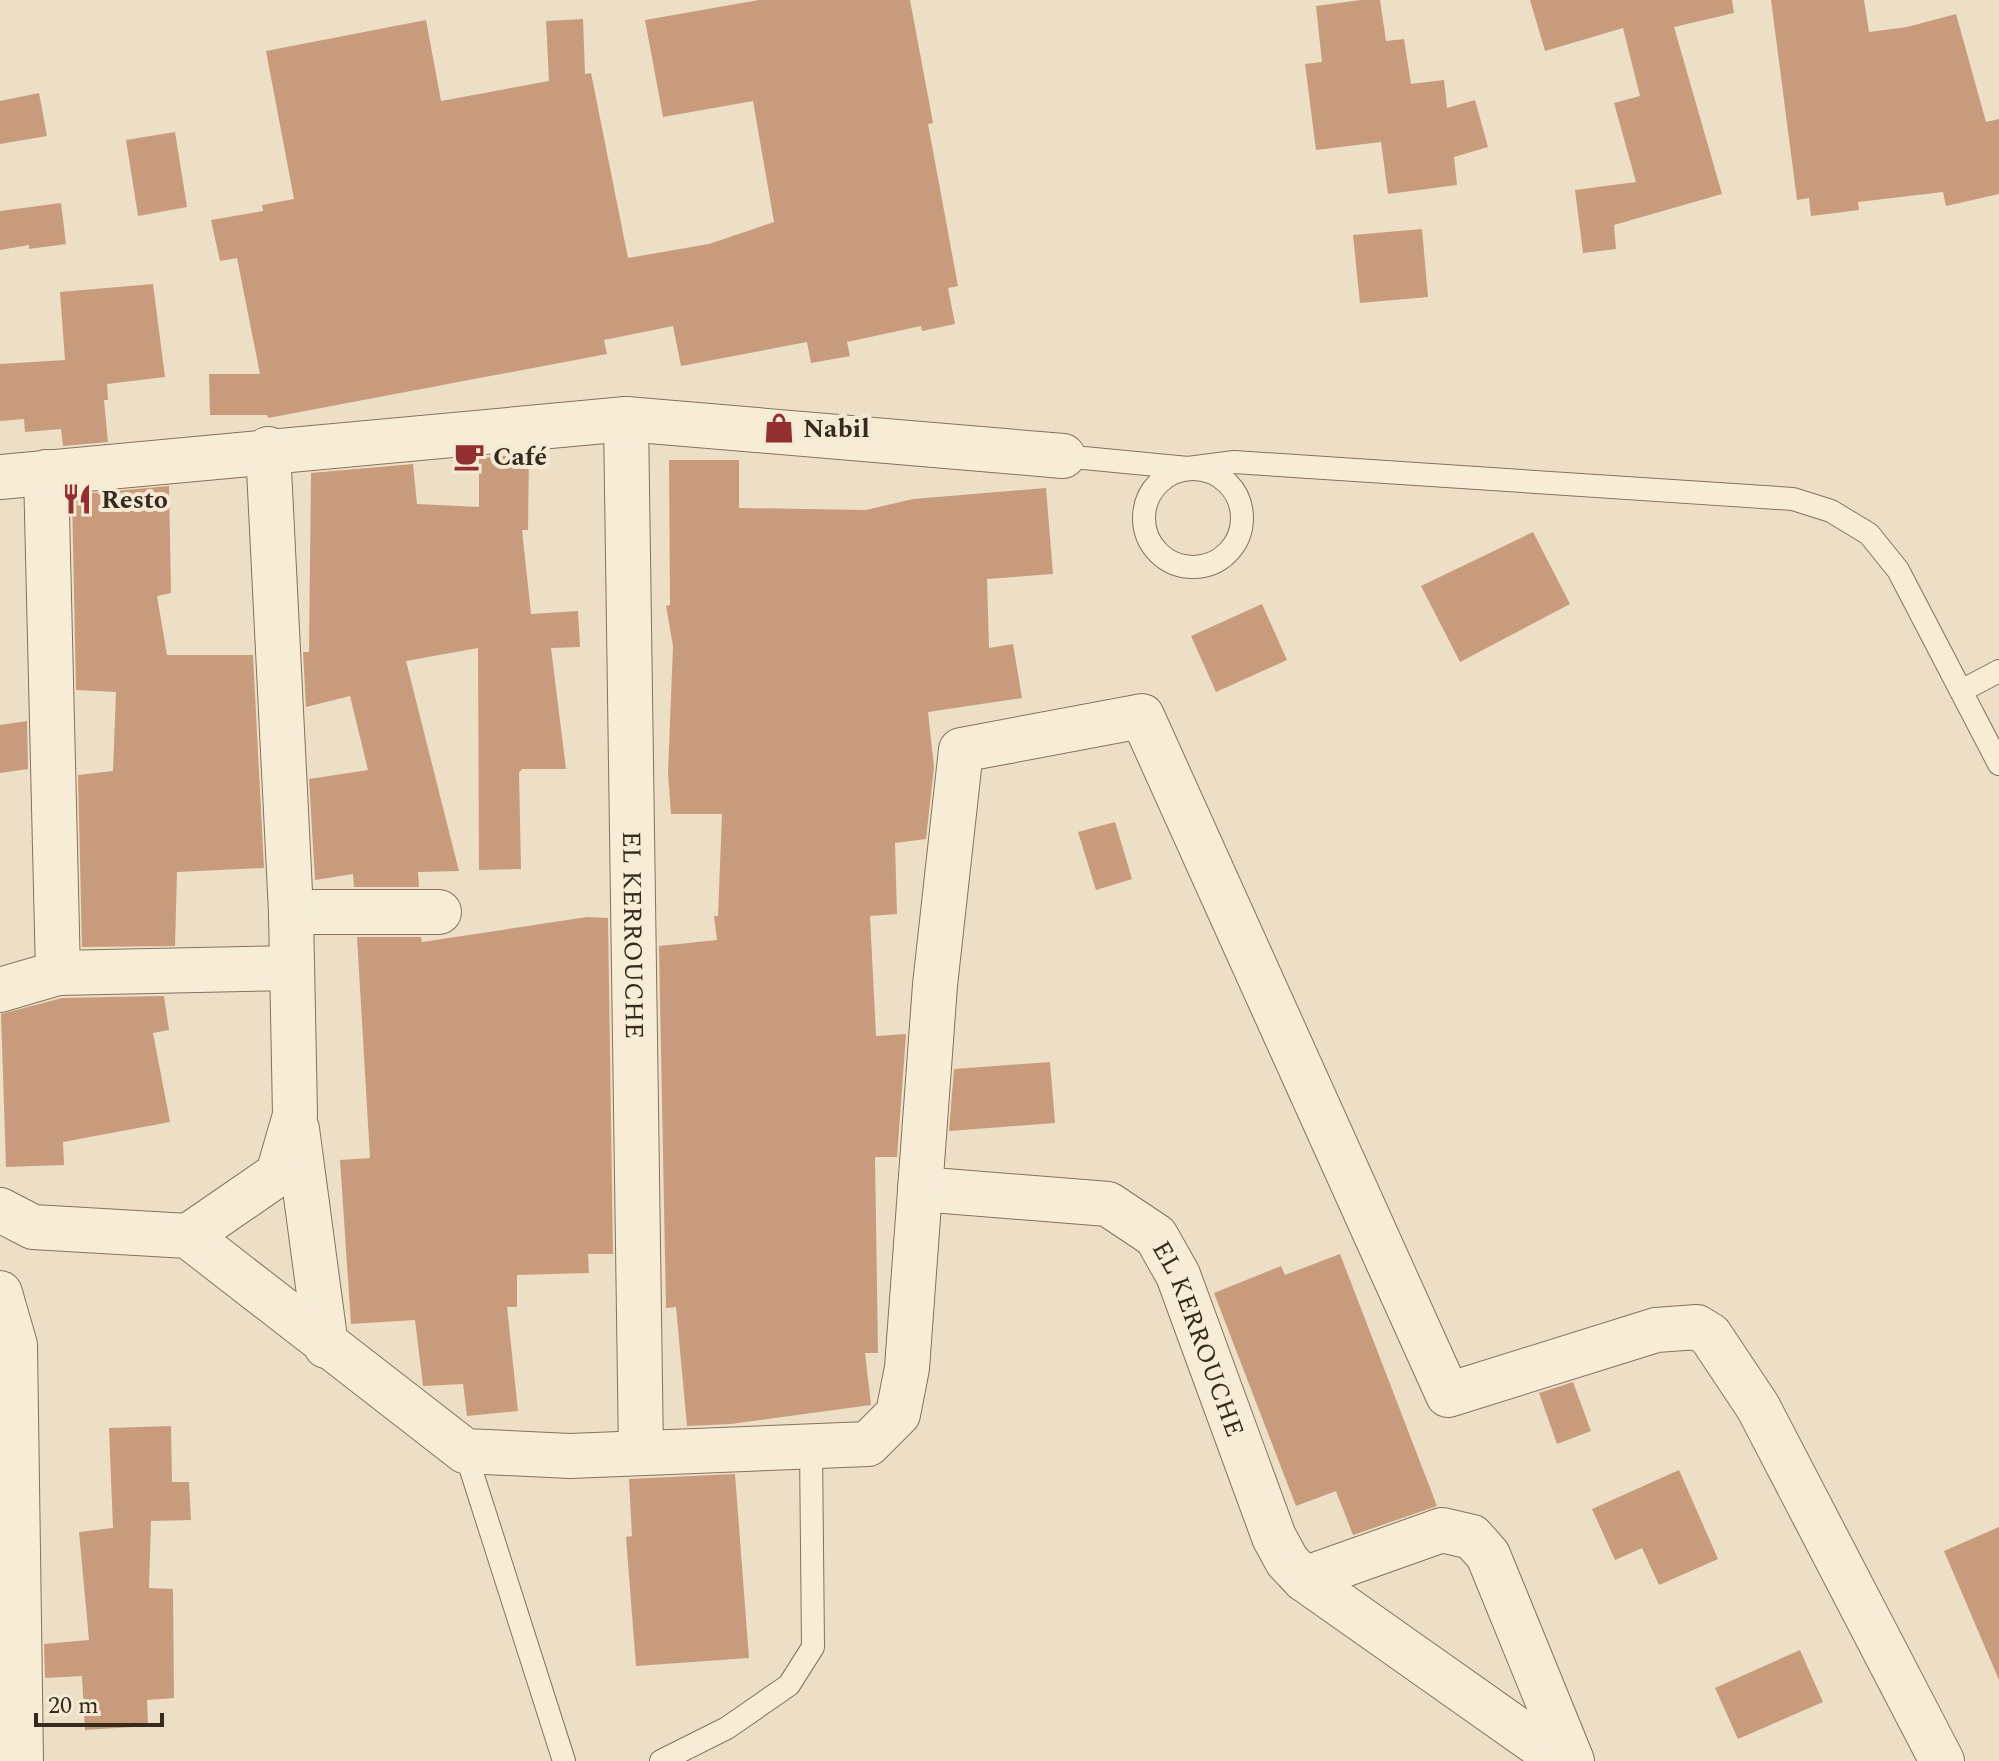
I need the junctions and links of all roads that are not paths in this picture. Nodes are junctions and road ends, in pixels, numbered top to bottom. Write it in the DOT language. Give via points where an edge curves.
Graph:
graph roads {
  1 [pos="626,419"];
  2 [pos="268,449"];
  3 [pos="1063,456"];
  4 [pos="1188,468"];
  5 [pos="46,472"];
  6 [pos="0,477"];
  7 [pos="1999,671"];
  8 [pos="1961,691"];
  9 [pos="1999,764"];
  10 [pos="291,912"];
  11 [pos="439,912"];
  12 [pos="292,968"];
  13 [pos="58,973"];
  14 [pos="0,990"];
  15 [pos="295,1115"];
  16 [pos="920,1189"];
  17 [pos="0,1210"];
  18 [pos="188,1236"];
  19 [pos="0,1293"];
  20 [pos="326,1346"];
  21 [pos="811,1446"];
  22 [pos="465,1451"];
  23 [pos="641,1452"];
  24 [pos="1304,1579"];
  25 [pos="9,1596"];
  26 [pos="21,1761"];
  27 [pos="564,1761"];
  28 [pos="661,1761"];
  29 [pos="1562,1761"];
  30 [pos="1572,1761"];
  31 [pos="1942,1761"];
  1 -- 2 [label="street"];
  1 -- 3 [label="street"];
  1 -- 23 [label="street, EL KERROUCHE"];
  2 -- 5 [label="street"];
  2 -- 10 [label="street"];
  3 -- 4 [label="lane"];
  4 -- 4 [label="lane" via="1157,483 1146,507 1146,533 1167,560 1202,567 1218,561 1240,536 1241,502 1220,476"];
  4 -- 8 [label="lane" via="1234,462 1793,499 1831,511 1869,534 1898,570"];
  5 -- 6 [label="street"];
  5 -- 13 [label="street"];
  7 -- 8 [label="lane"];
  8 -- 9 [label="lane"];
  10 -- 11 [label="street"];
  10 -- 12 [label="street"];
  12 -- 13 [label="street"];
  12 -- 15 [label="street"];
  13 -- 14 [label="street"];
  15 -- 18 [label="street" via="278,1174"];
  15 -- 20 [label="street"];
  16 -- 21 [label="street" via="907,1368 898,1414 868,1444"];
  16 -- 24 [label="street, EL KERROUCHE" via="1108,1204 1156,1236 1178,1275 1274,1537"];
  16 -- 31 [label="street" via="935,985 961,750 1142,716 1448,1395 1656,1330 1697,1327 1710,1335 1758,1407"];
  17 -- 18 [label="street" via="33,1227"];
  18 -- 20 [label="street"];
  19 -- 25 [label="street" via="15,1345"];
  20 -- 22 [label="street"];
  21 -- 23 [label="street"];
  21 -- 28 [label="lane" via="813,1647 789,1685 727,1728"];
  22 -- 23 [label="street" via="570,1456"];
  22 -- 27 [label="lane"];
  24 -- 29 [label="street, EL KERROUCHE"];
  24 -- 30 [label="street" via="1442,1530 1472,1537 1488,1555"];
  25 -- 26 [label="street"];
}
